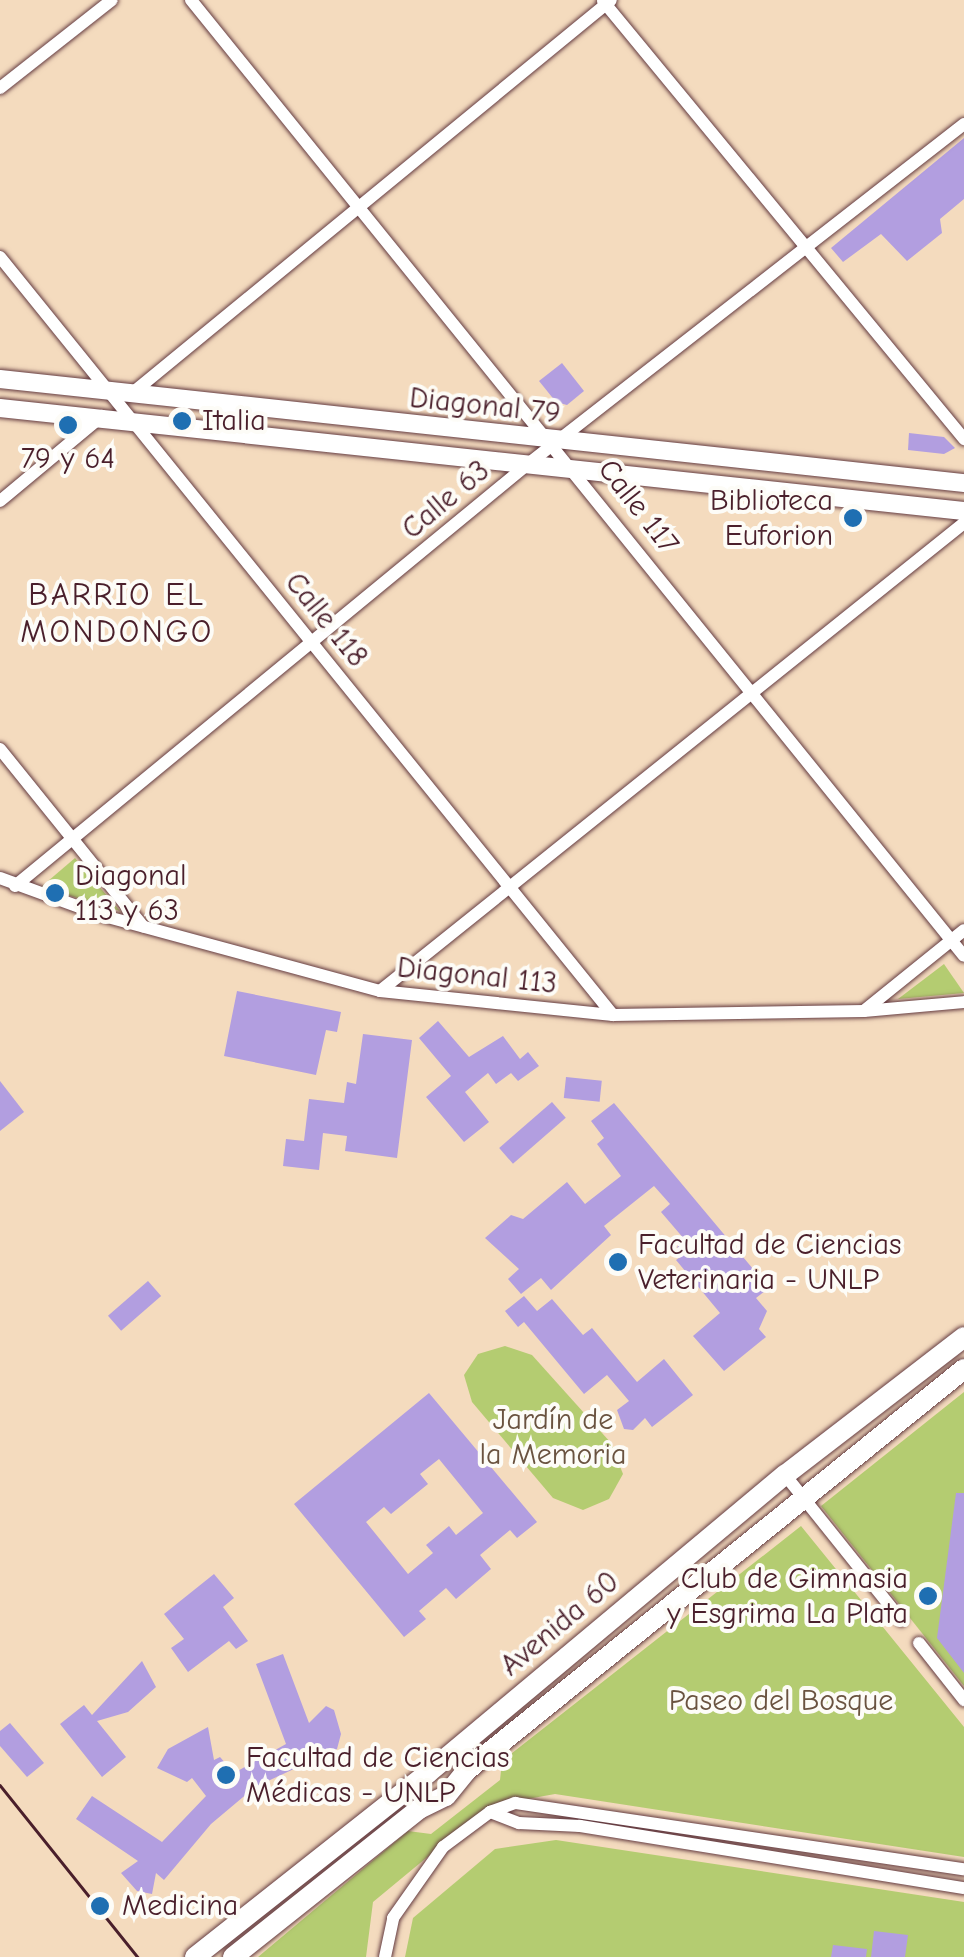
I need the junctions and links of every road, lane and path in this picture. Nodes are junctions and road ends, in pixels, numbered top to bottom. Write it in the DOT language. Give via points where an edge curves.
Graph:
graph roads {
  1 [pos="112,0"];
  2 [pos="192,0"];
  3 [pos="606,2"];
  4 [pos="0,88"];
  5 [pos="964,124"];
  6 [pos="360,209"];
  7 [pos="806,251"];
  8 [pos="0,257"];
  9 [pos="0,379"];
  10 [pos="119,396"];
  11 [pos="0,408"];
  12 [pos="99,419"];
  13 [pos="135,423"];
  14 [pos="964,439"];
  15 [pos="555,442"];
  16 [pos="528,464"];
  17 [pos="576,469"];
  18 [pos="964,483"];
  19 [pos="0,501"];
  20 [pos="964,510"];
  21 [pos="964,523"];
  22 [pos="314,646"];
  23 [pos="751,693"];
  24 [pos="0,749"];
  25 [pos="73,839"];
  26 [pos="0,878"];
  27 [pos="15,886"];
  28 [pos="509,887"];
  29 [pos="144,927"];
  30 [pos="964,930"];
  31 [pos="951,940"];
  32 [pos="964,956"];
  33 [pos="380,990"];
  34 [pos="964,1002"];
  35 [pos="864,1011"];
  36 [pos="613,1015"];
  37 [pos="964,1337"];
  38 [pos="964,1369"];
  39 [pos="785,1475"];
  40 [pos="804,1498"];
  41 [pos="901,1620"];
  42 [pos="919,1644"];
  43 [pos="964,1700"];
  44 [pos="490,1812"];
  45 [pos="964,1869"];
  46 [pos="964,1888"];
  47 [pos="195,1957"];
  48 [pos="233,1957"];
  49 [pos="385,1957"];
  1 -- 4 [label="street"];
  2 -- 6 [label="street, Calle 117"];
  3 -- 6 [label="street"];
  3 -- 7 [label="street"];
  5 -- 7 [label="street, Calle 63"];
  6 -- 10 [label="street"];
  6 -- 15 [label="street, Calle 117"];
  7 -- 14 [label="street"];
  7 -- 15 [label="street, Calle 63"];
  8 -- 10 [label="street, Calle 118"];
  9 -- 10 [label="main road, Diagonal 79"];
  10 -- 12 [label="street"];
  10 -- 13 [label="street, Calle 118"];
  10 -- 15 [label="main road, Diagonal 79"];
  11 -- 12 [label="main road, Diagonal 79"];
  12 -- 13 [label="main road, Diagonal 79"];
  12 -- 19 [label="street"];
  13 -- 16 [label="main road, Diagonal 79"];
  13 -- 22 [label="street, Calle 118"];
  15 -- 16 [label="street, Calle 63"];
  15 -- 17 [label="street, Calle 117"];
  15 -- 18 [label="main road, Diagonal 79"];
  16 -- 17 [label="main road, Diagonal 79"];
  16 -- 22 [label="street, Calle 63"];
  17 -- 20 [label="main road, Diagonal 79"];
  17 -- 23 [label="street, Calle 117"];
  21 -- 23 [label="street"];
  22 -- 25 [label="street, Calle 63"];
  22 -- 28 [label="street, Calle 118"];
  23 -- 28 [label="street"];
  23 -- 31 [label="street, Calle 117"];
  24 -- 25 [label="street"];
  25 -- 27 [label="street, Calle 63"];
  25 -- 29 [label="street"];
  26 -- 27 [label="street, Diagonal 113"];
  27 -- 29 [label="street, Diagonal 113"];
  28 -- 33 [label="street"];
  28 -- 36 [label="street, Calle 118"];
  29 -- 33 [label="street, Diagonal 113"];
  30 -- 31 [label="street"];
  31 -- 32 [label="street, Calle 117"];
  31 -- 35 [label="street"];
  33 -- 36 [label="street, Diagonal 113"];
  34 -- 35 [label="street, Diagonal 113"];
  35 -- 36 [label="street, Diagonal 113"];
  37 -- 39 [label="main road, Avenida 60"];
  38 -- 40 [label="main road, Avenida 60"];
  39 -- 40 [label="street"];
  39 -- 47 [label="main road, Avenida 60" via="428,1774"];
  40 -- 41 [label="street"];
  40 -- 48 [label="main road, Avenida 60" via="466,1771 446,1796 419,1808"];
  42 -- 43 [label="street"];
  44 -- 45 [label="street" via="515,1803 566,1809"];
  44 -- 46 [label="street" via="519,1822"];
  44 -- 49 [label="street" via="443,1847 393,1918"];
}
